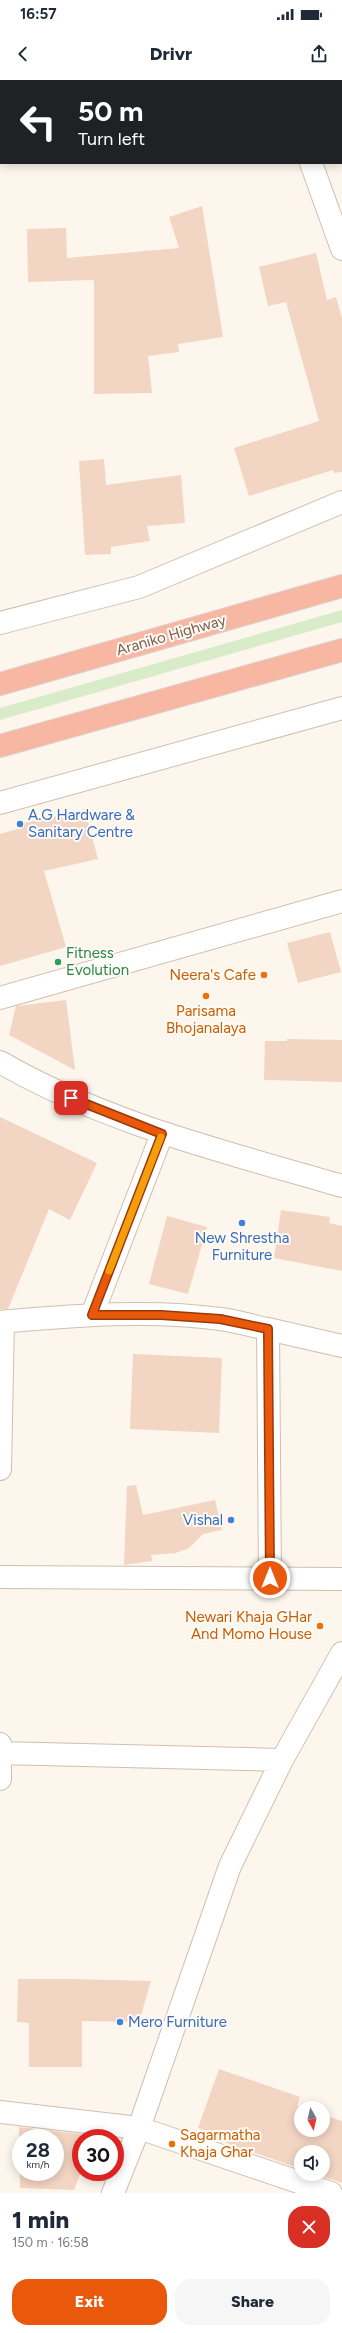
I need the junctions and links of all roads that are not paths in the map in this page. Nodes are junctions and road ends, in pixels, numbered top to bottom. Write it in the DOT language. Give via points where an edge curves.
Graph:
graph roads {
  1 [pos="311,164"];
  2 [pos="336,215"];
  3 [pos="342,250"];
  4 [pos="342,502"];
  5 [pos="342,586"];
  6 [pos="0,623"];
  7 [pos="342,650"];
  8 [pos="0,684"];
  9 [pos="342,708"];
  10 [pos="0,746"];
  11 [pos="0,803"];
  12 [pos="342,901"];
  13 [pos="0,998"];
  14 [pos="0,1062"];
  15 [pos="162,1134"];
  16 [pos="342,1186"];
  17 [pos="92,1315"];
  18 [pos="1,1322"];
  19 [pos="268,1329"];
  20 [pos="342,1346"];
  21 [pos="0,1469"];
  22 [pos="0,1577"];
  23 [pos="270,1578"];
  24 [pos="342,1579"];
  25 [pos="342,1653"];
  26 [pos="0,1744"];
  27 [pos="0,1753"];
  28 [pos="282,1760"];
  29 [pos="0,1779"];
  30 [pos="0,2112"];
  31 [pos="139,2128"];
  32 [pos="113,2193"];
  33 [pos="331,2193"];
  1 -- 2 [label="street"];
  2 -- 3 [label="street"];
  4 -- 6 [label="street" via="139,587"];
  5 -- 8 [label="highway, Araniko Highway"];
  7 -- 10 [label="highway"];
  9 -- 11 [label="street"];
  12 -- 13 [label="street"];
  14 -- 15 [label="street" via="83,1103"];
  15 -- 16 [label="street"];
  15 -- 17 [label="street"];
  17 -- 18 [label="street"];
  17 -- 19 [label="street" via="161,1315 220,1319"];
  18 -- 21 [label="street"];
  19 -- 20 [label="street"];
  19 -- 23 [label="street"];
  22 -- 23 [label="street"];
  23 -- 24 [label="street"];
  25 -- 28 [label="street"];
  26 -- 27 [label="street"];
  27 -- 28 [label="street"];
  27 -- 29 [label="street"];
  28 -- 31 [label="street" via="230,1866"];
  30 -- 31 [label="street"];
  31 -- 32 [label="street"];
  31 -- 33 [label="street"];
}
